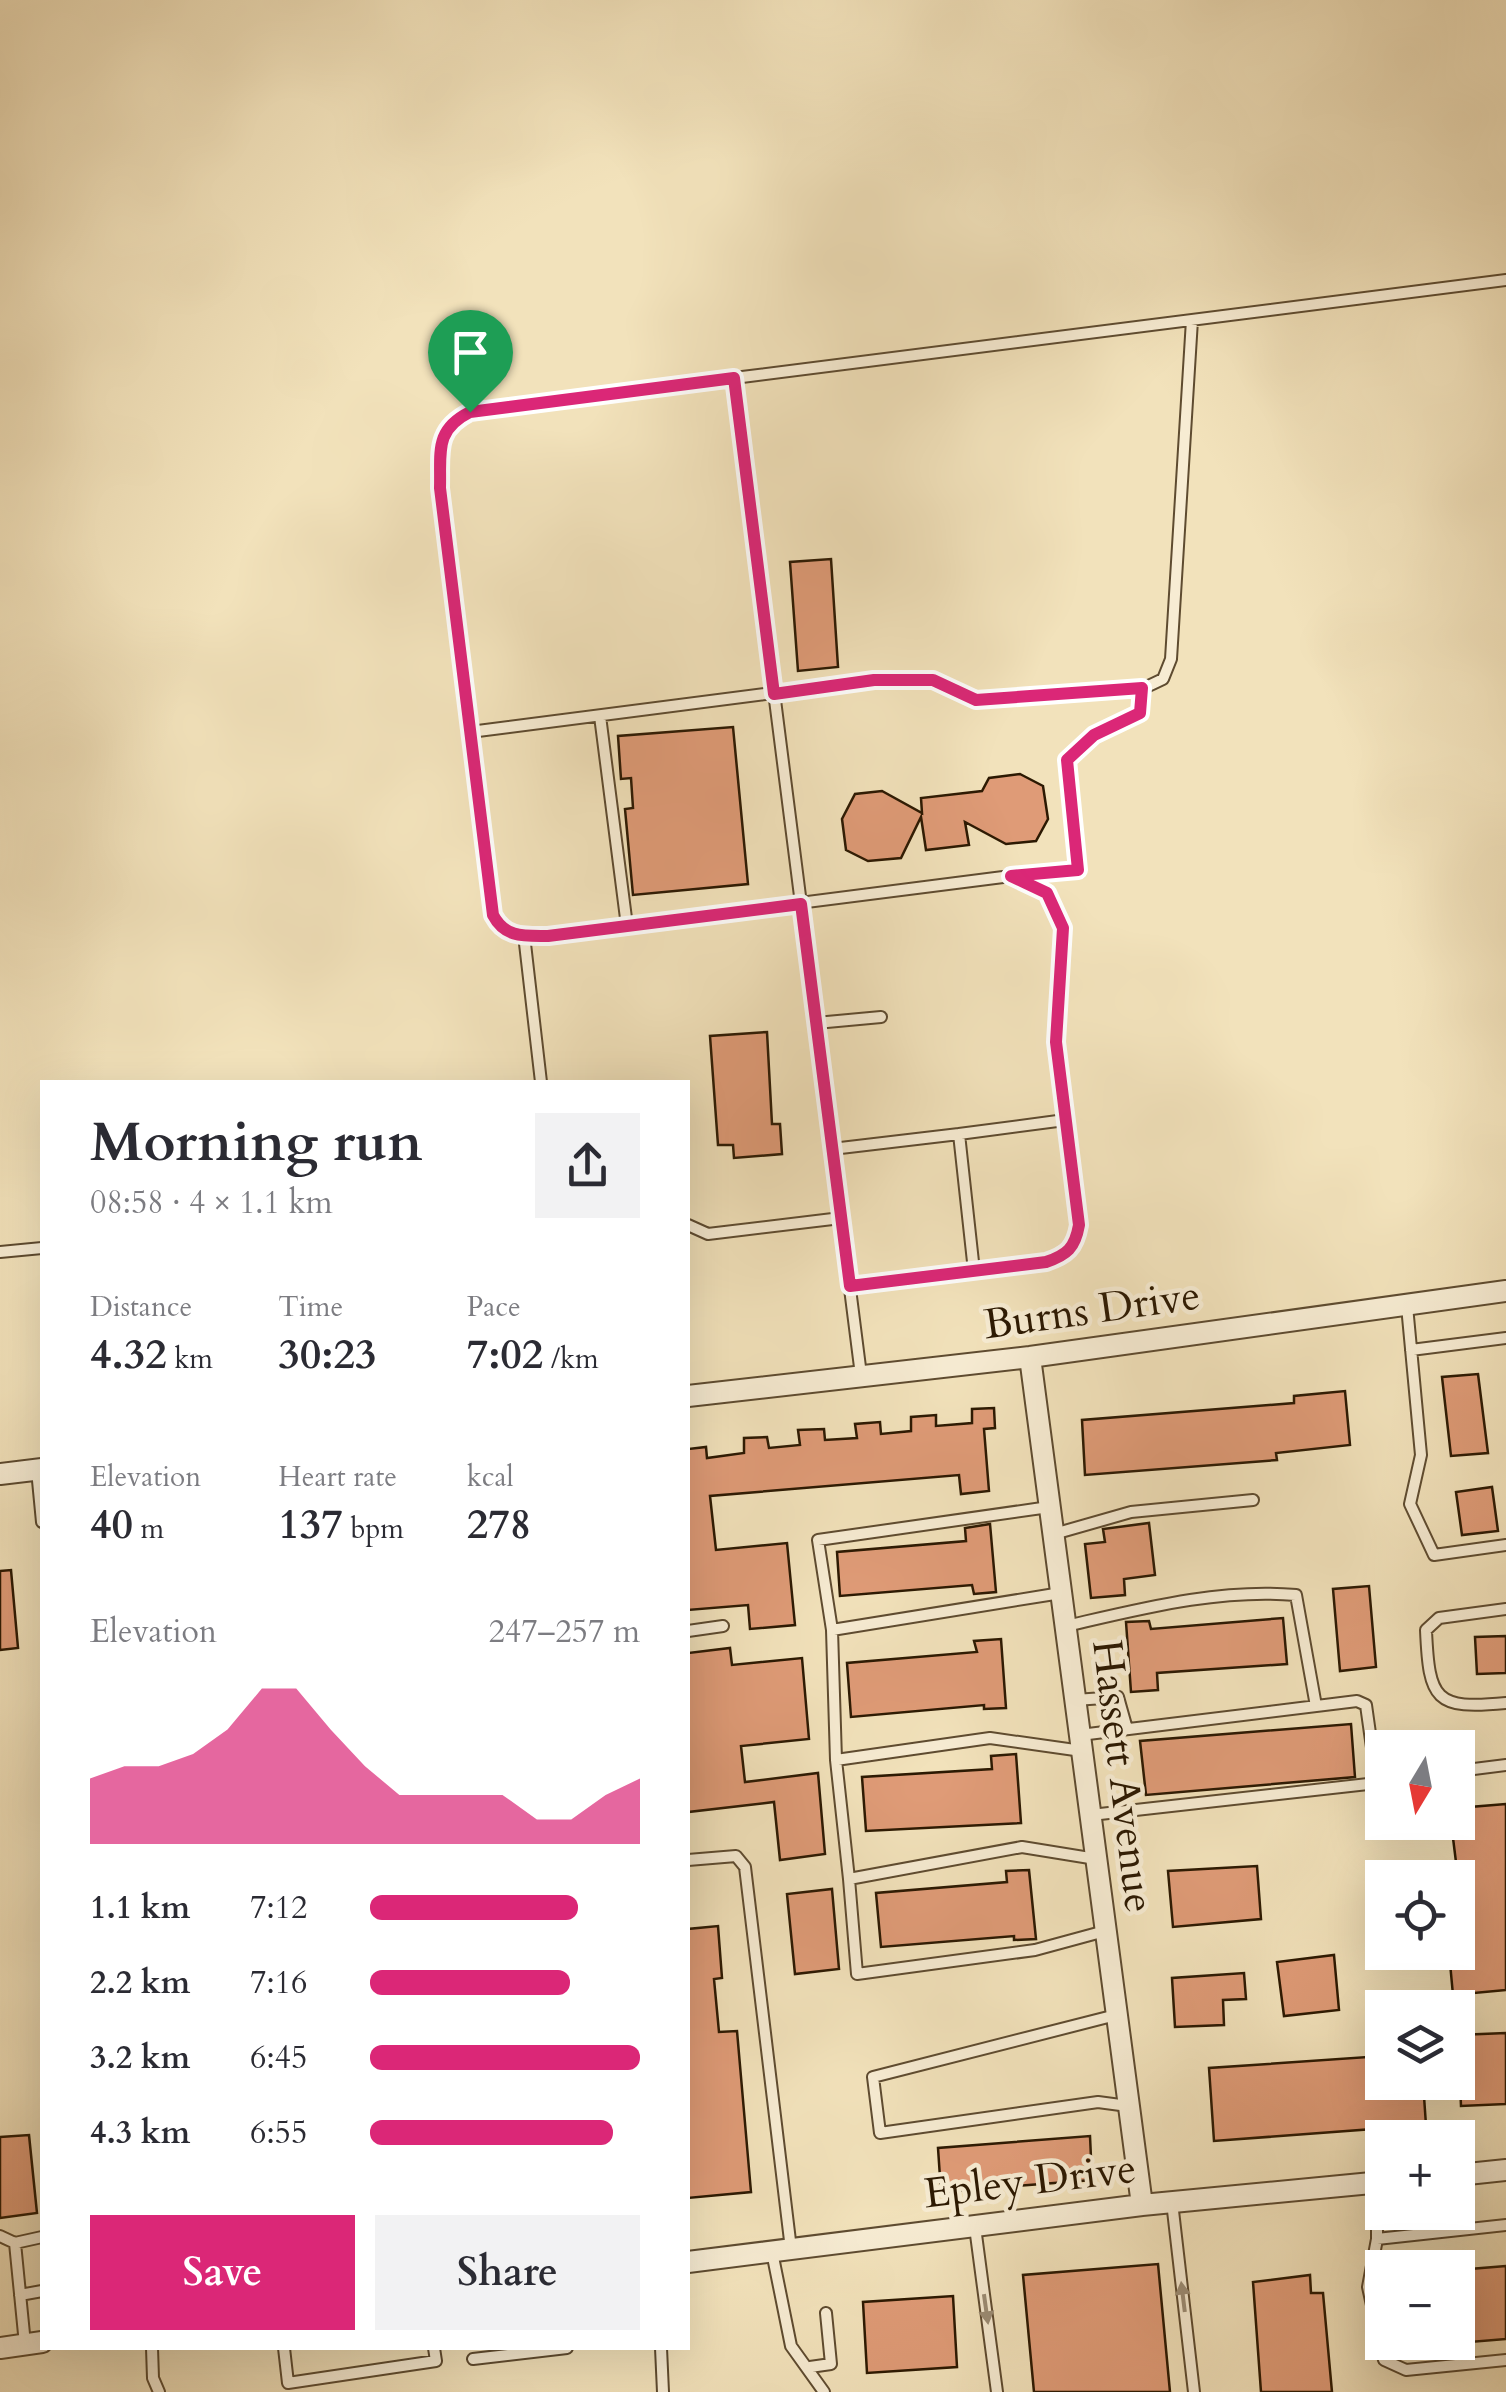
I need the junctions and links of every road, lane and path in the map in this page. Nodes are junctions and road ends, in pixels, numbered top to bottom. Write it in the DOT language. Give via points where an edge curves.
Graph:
graph roads {
  1 [pos="1506,280"];
  2 [pos="1192,320"];
  3 [pos="734,378"];
  4 [pos="1142,688"];
  5 [pos="774,694"];
  6 [pos="600,716"];
  7 [pos="470,732"];
  8 [pos="1011,876"];
  9 [pos="801,904"];
  10 [pos="628,926"];
  11 [pos="524,936"];
  12 [pos="882,1017"];
  13 [pos="816,1024"];
  14 [pos="540,1080"];
  15 [pos="1066,1120"];
  16 [pos="959,1134"];
  17 [pos="832,1149"];
  18 [pos="841,1218"];
  19 [pos="690,1227"];
  20 [pos="40,1248"];
  21 [pos="0,1252"];
  22 [pos="974,1271"];
  23 [pos="850,1286"];
  24 [pos="1506,1291"];
  25 [pos="1406,1305"];
  26 [pos="1506,1338"];
  27 [pos="1411,1350"];
  28 [pos="1030,1357"];
  29 [pos="861,1376"];
  30 [pos="690,1396"];
  31 [pos="40,1470"];
  32 [pos="0,1474"];
  33 [pos="1253,1500"];
  34 [pos="1050,1507"];
  35 [pos="1054,1534"];
  36 [pos="1506,1545"];
  37 [pos="1061,1593"];
  38 [pos="1506,1609"];
  39 [pos="724,1626"];
  40 [pos="1066,1626"];
  41 [pos="832,1630"];
  42 [pos="690,1631"];
  43 [pos="1075,1700"];
  44 [pos="1506,1703"];
  45 [pos="1316,1706"];
  46 [pos="1128,1729"];
  47 [pos="1081,1743"];
  48 [pos="836,1760"];
  49 [pos="1506,1765"];
  50 [pos="1475,1769"];
  51 [pos="1090,1815"];
  52 [pos="1096,1859"];
  53 [pos="690,1860"];
  54 [pos="850,1879"];
  55 [pos="1106,1930"];
  56 [pos="1117,2015"];
  57 [pos="1129,2106"];
  58 [pos="1506,2170"];
  59 [pos="1475,2173"];
  60 [pos="1365,2183"];
  61 [pos="1172,2202"];
  62 [pos="1142,2205"];
  63 [pos="1506,2225"];
  64 [pos="975,2226"];
  65 [pos="1377,2230"];
  66 [pos="0,2236"];
  67 [pos="40,2238"];
  68 [pos="1376,2239"];
  69 [pos="15,2242"];
  70 [pos="781,2250"];
  71 [pos="690,2262"];
  72 [pos="40,2291"];
  73 [pos="20,2295"];
  74 [pos="826,2314"];
  75 [pos="34,2344"];
  76 [pos="0,2348"];
  77 [pos="152,2350"];
  78 [pos="284,2350"];
  79 [pos="434,2350"];
  80 [pos="550,2350"];
  81 [pos="661,2350"];
  82 [pos="474,2359"];
  83 [pos="1506,2360"];
  84 [pos="810,2367"];
  85 [pos="288,2387"];
  86 [pos="159,2392"];
  87 [pos="663,2392"];
  88 [pos="824,2392"];
  89 [pos="998,2392"];
  90 [pos="1194,2392"];
  1 -- 2 [label="lane"];
  2 -- 3 [label="lane"];
  2 -- 4 [label="lane" via="1172,660 1163,679"];
  3 -- 5 [label="lane"];
  3 -- 7 [label="lane" via="470,412 450,422 441,442 440,488"];
  4 -- 5 [label="lane" via="976,700 933,680 874,680"];
  4 -- 8 [label="lane" via="1140,713 1094,735 1067,760 1078,870"];
  5 -- 6 [label="lane"];
  5 -- 9 [label="lane"];
  6 -- 7 [label="lane"];
  6 -- 10 [label="lane"];
  7 -- 11 [label="lane" via="493,915 500,928"];
  8 -- 9 [label="lane"];
  8 -- 15 [label="lane" via="1047,893 1063,928 1056,1042"];
  9 -- 10 [label="lane"];
  9 -- 13 [label="lane"];
  10 -- 11 [label="lane"];
  11 -- 14 [label="lane"];
  12 -- 13 [label="lane"];
  13 -- 17 [label="lane"];
  15 -- 16 [label="lane"];
  15 -- 22 [label="lane" via="1076,1242 1046,1262"];
  16 -- 17 [label="lane"];
  16 -- 22 [label="lane"];
  17 -- 18 [label="lane"];
  18 -- 19 [label="lane" via="708,1234"];
  18 -- 23 [label="lane"];
  20 -- 21 [label="lane"];
  22 -- 23 [label="lane"];
  23 -- 29 [label="lane"];
  24 -- 25 [label="street, Burns Drive"];
  25 -- 27 [label="lane"];
  25 -- 28 [label="street, Burns Drive"];
  26 -- 27 [label="lane"];
  27 -- 36 [label="lane" via="1421,1455 1410,1504 1434,1555"];
  28 -- 29 [label="street, Burns Drive"];
  28 -- 34 [label="street, Hassett Avenue"];
  29 -- 30 [label="street, Burns Drive"];
  31 -- 32 [label="street"];
  33 -- 35 [label="lane" via="1131,1512"];
  34 -- 35 [label="street, Hassett Avenue"];
  34 -- 41 [label="lane" via="818,1540"];
  35 -- 37 [label="street, Hassett Avenue"];
  37 -- 40 [label="street, Hassett Avenue"];
  37 -- 41 [label="lane"];
  38 -- 44 [label="lane" via="1439,1618 1426,1630 1431,1687 1439,1698 1452,1706"];
  39 -- 42 [label="lane"];
  40 -- 43 [label="street, Hassett Avenue"];
  40 -- 45 [label="lane" via="1180,1603 1265,1592 1296,1596"];
  41 -- 48 [label="lane"];
  43 -- 46 [label="lane" via="1118,1697"];
  43 -- 47 [label="street, Hassett Avenue"];
  45 -- 46 [label="lane"];
  45 -- 51 [label="lane" via="1366,1705 1377,1783"];
  46 -- 47 [label="lane"];
  47 -- 48 [label="lane" via="990,1738"];
  47 -- 51 [label="street, Hassett Avenue"];
  48 -- 54 [label="lane"];
  49 -- 50 [label="lane"];
  51 -- 52 [label="street, Hassett Avenue"];
  52 -- 54 [label="lane" via="1022,1847"];
  52 -- 55 [label="street, Hassett Avenue"];
  53 -- 70 [label="lane" via="736,1856 745,1867"];
  54 -- 55 [label="lane" via="857,1974 1035,1950"];
  55 -- 56 [label="street, Hassett Avenue"];
  56 -- 57 [label="street, Hassett Avenue"];
  56 -- 57 [label="lane" via="872,2077 880,2134 1098,2102"];
  57 -- 62 [label="street, Hassett Avenue"];
  58 -- 59 [label="street"];
  60 -- 61 [label="street, Epley Drive"];
  61 -- 62 [label="street, Epley Drive"];
  90 -- 61 [label="lane, one-way"];
  62 -- 64 [label="street, Epley Drive"];
  63 -- 68 [label="lane"];
  64 -- 70 [label="street, Epley Drive"];
  64 -- 89 [label="lane, one-way"];
  65 -- 68 [label="lane"];
  66 -- 69 [label="lane"];
  67 -- 69 [label="lane"];
  68 -- 83 [label="lane" via="1368,2288 1384,2360 1406,2370"];
  69 -- 73 [label="lane"];
  70 -- 71 [label="street, Epley Drive"];
  70 -- 84 [label="lane" via="791,2346"];
  72 -- 73 [label="lane"];
  73 -- 75 [label="lane"];
  74 -- 84 [label="lane" via="831,2364"];
  75 -- 76 [label="street"];
  77 -- 86 [label="lane"];
  78 -- 85 [label="lane"];
  79 -- 85 [label="lane" via="436,2361"];
  80 -- 82 [label="lane"];
  81 -- 87 [label="lane"];
  84 -- 88 [label="lane"];
}
